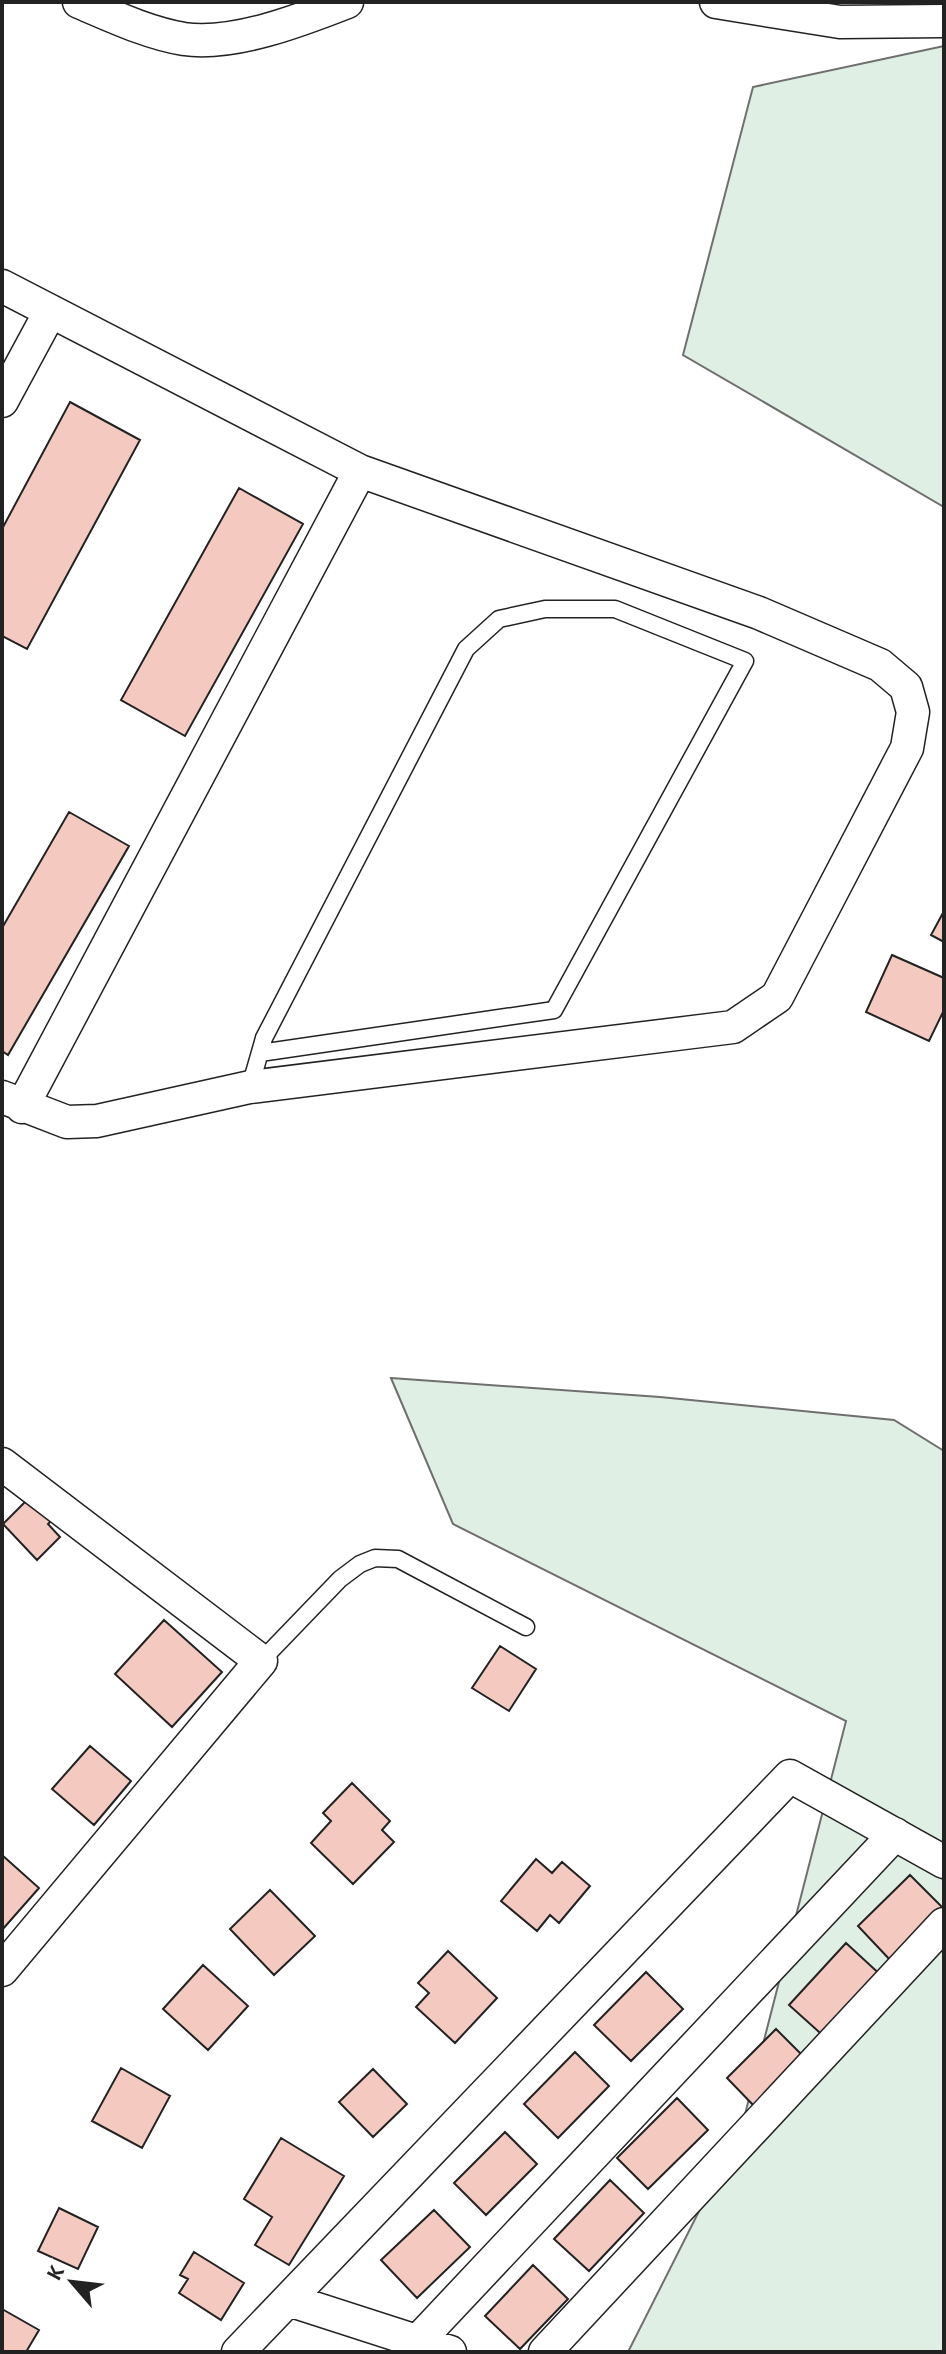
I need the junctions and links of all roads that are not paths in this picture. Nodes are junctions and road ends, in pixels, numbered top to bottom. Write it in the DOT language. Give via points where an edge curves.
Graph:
graph roads {
  1 [pos="79,2"];
  2 [pos="347,2"];
  3 [pos="716,2"];
  4 [pos="944,21"];
  5 [pos="2,286"];
  6 [pos="50,312"];
  7 [pos="2,401"];
  8 [pos="360,471"];
  9 [pos="260,1053"];
  10 [pos="250,1087"];
  11 [pos="12,1102"];
  12 [pos="2,1464"];
  13 [pos="526,1627"];
  14 [pos="261,1661"];
  15 [pos="895,1834"];
  16 [pos="944,1862"];
  17 [pos="944,1924"];
  18 [pos="2,1970"];
  19 [pos="289,2300"];
  20 [pos="417,2342"];
  21 [pos="253,2345"];
  22 [pos="450,2352"];
  23 [pos="545,2352"];
  1 -- 2 [label="street" via="185,39 221,39 301,20"];
  3 -- 4 [label="street" via="840,22"];
  5 -- 6 [label="street"];
  6 -- 7 [label="street"];
  6 -- 8 [label="street"];
  8 -- 10 [label="street" via="759,613 880,665 906,687 913,712 907,748 777,997 733,1027"];
  8 -- 11 [label="street"];
  9 -- 9 [label="lane" via="466,649 499,619 545,609 615,609 745,661 554,1010"];
  9 -- 10 [label="lane"];
  10 -- 11 [label="street" via="97,1121 67,1122"];
  12 -- 14 [label="street"];
  13 -- 14 [label="lane" via="398,1559 375,1558 340,1579"];
  14 -- 18 [label="street"];
  15 -- 16 [label="street"];
  15 -- 19 [label="street" via="790,1776"];
  15 -- 20 [label="street"];
  17 -- 23 [label="street"];
  19 -- 20 [label="street"];
  19 -- 21 [label="street"];
  20 -- 22 [label="street"];
}
